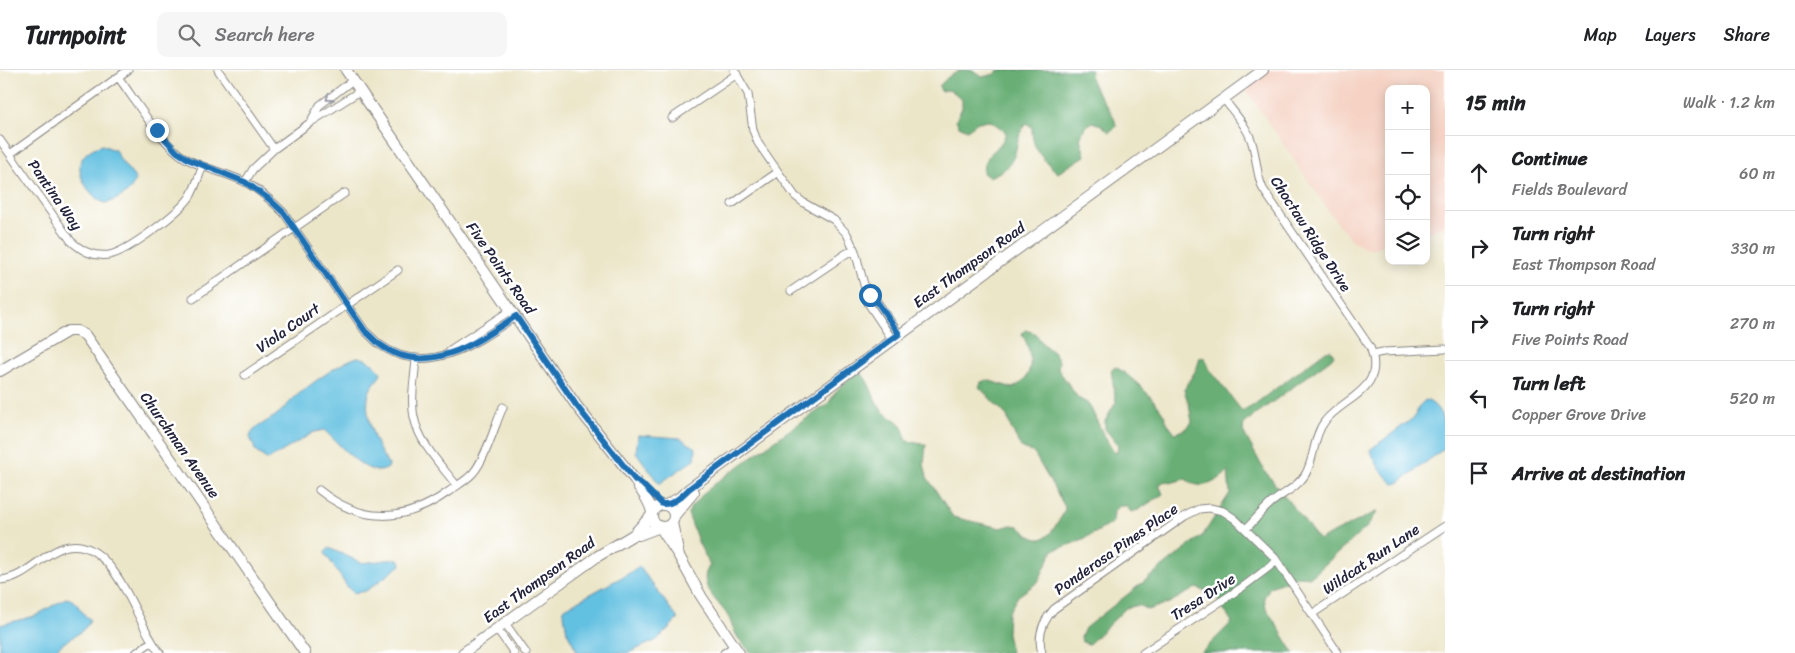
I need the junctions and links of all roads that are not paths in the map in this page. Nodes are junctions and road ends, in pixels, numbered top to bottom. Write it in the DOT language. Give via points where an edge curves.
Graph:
graph roads {
  1 [pos="128,70"];
  2 [pos="218,70"];
  3 [pos="346,70"];
  4 [pos="1263,70"];
  5 [pos="735,72"];
  6 [pos="118,77"];
  7 [pos="353,80"];
  8 [pos="360,90"];
  9 [pos="1224,99"];
  10 [pos="672,118"];
  11 [pos="311,122"];
  12 [pos="0,140"];
  13 [pos="274,149"];
  14 [pos="10,154"];
  15 [pos="203,166"];
  16 [pos="778,172"];
  17 [pos="245,182"];
  18 [pos="345,193"];
  19 [pos="732,204"];
  20 [pos="294,228"];
  21 [pos="855,251"];
  22 [pos="398,270"];
  23 [pos="792,291"];
  24 [pos="193,298"];
  25 [pos="347,305"];
  26 [pos="513,313"];
  27 [pos="896,336"];
  28 [pos="1445,349"];
  29 [pos="1373,354"];
  30 [pos="416,358"];
  31 [pos="0,371"];
  32 [pos="245,375"];
  33 [pos="502,407"];
  34 [pos="635,480"];
  35 [pos="457,486"];
  36 [pos="695,486"];
  37 [pos="319,490"];
  38 [pos="664,505"];
  39 [pos="652,514"];
  40 [pos="673,519"];
  41 [pos="1445,526"];
  42 [pos="660,527"];
  43 [pos="1246,529"];
  44 [pos="633,535"];
  45 [pos="679,556"];
  46 [pos="1278,561"];
  47 [pos="0,580"];
  48 [pos="1312,614"];
  49 [pos="501,626"];
  50 [pos="152,642"];
  51 [pos="736,650"];
  52 [pos="136,653"];
  53 [pos="160,653"];
  54 [pos="305,653"];
  55 [pos="463,653"];
  56 [pos="514,653"];
  57 [pos="526,653"];
  58 [pos="724,653"];
  59 [pos="1042,653"];
  60 [pos="1143,653"];
  61 [pos="1338,653"];
  1 -- 6 [label="street"];
  2 -- 13 [label="street"];
  3 -- 7 [label="street, Five Points Road"];
  4 -- 9 [label="street, East Thompson Road"];
  5 -- 10 [label="street"];
  5 -- 16 [label="street" via="748,94 757,140"];
  6 -- 14 [label="street"];
  6 -- 15 [label="street" via="177,152"];
  7 -- 8 [label="street, Five Points Road"];
  7 -- 11 [label="street, one-way" via="320,105"];
  8 -- 11 [label="street"];
  8 -- 26 [label="street, Five Points Road"];
  9 -- 27 [label="street, East Thompson Road"];
  9 -- 29 [label="street, Choctaw Ridge Drive" via="1252,142 1263,189"];
  11 -- 13 [label="street"];
  12 -- 14 [label="street, Pantina Way"];
  13 -- 17 [label="street" via="252,169"];
  14 -- 15 [label="street, Pantina Way" via="71,241 96,255 110,255 123,250 174,214 192,194"];
  15 -- 17 [label="street"];
  16 -- 19 [label="street"];
  16 -- 21 [label="street" via="798,199 842,228"];
  17 -- 20 [label="street" via="284,213"];
  18 -- 20 [label="street"];
  20 -- 24 [label="street"];
  20 -- 25 [label="street"];
  21 -- 23 [label="street" via="847,253"];
  21 -- 27 [label="street" via="868,302"];
  22 -- 25 [label="street, Viola Court"];
  25 -- 30 [label="street" via="365,331 380,344 398,354"];
  25 -- 32 [label="street, Viola Court"];
  26 -- 30 [label="street" via="447,352"];
  26 -- 34 [label="street, Five Points Road" via="581,412"];
  27 -- 36 [label="street, East Thompson Road"];
  28 -- 29 [label="street"];
  29 -- 43 [label="street" via="1373,369 1366,386 1324,423 1303,478 1271,503"];
  30 -- 35 [label="street" via="413,398 419,432"];
  31 -- 54 [label="street, Churchman Avenue" via="68,331 85,335"];
  33 -- 35 [label="street" via="480,464"];
  34 -- 38 [label="street, Five Points Road"];
  34 -- 39 [label="street, Five Points Road" via="650,502"];
  35 -- 37 [label="street" via="422,508 394,516 349,509"];
  36 -- 38 [label="street, East Thompson Road"];
  36 -- 40 [label="street, East Thompson Road"];
  38 -- 39 [label="street" via="656,507"];
  38 -- 40 [label="street" via="672,509"];
  39 -- 42 [label="street" via="652,520"];
  39 -- 44 [label="street, East Thompson Road"];
  40 -- 42 [label="street" via="666,527"];
  40 -- 45 [label="street"];
  41 -- 48 [label="street, Wildcat Run Lane"];
  42 -- 44 [label="street, East Thompson Road"];
  42 -- 45 [label="street"];
  43 -- 46 [label="street"];
  43 -- 59 [label="street, Ponderosa Pines Place" via="1233,517 1218,510 1201,509 1185,516 1054,610 1046,618 1041,631"];
  44 -- 49 [label="street, East Thompson Road" via="598,556"];
  45 -- 51 [label="street"];
  46 -- 48 [label="street"];
  46 -- 60 [label="street, Tresa Drive"];
  47 -- 50 [label="street" via="21,574 56,550 80,546 94,551 107,562 127,592"];
  48 -- 61 [label="street"];
  49 -- 55 [label="street, East Thompson Road"];
  49 -- 56 [label="street"];
  49 -- 57 [label="street"];
  50 -- 52 [label="street"];
  50 -- 53 [label="street"];
  51 -- 58 [label="street"];
}
